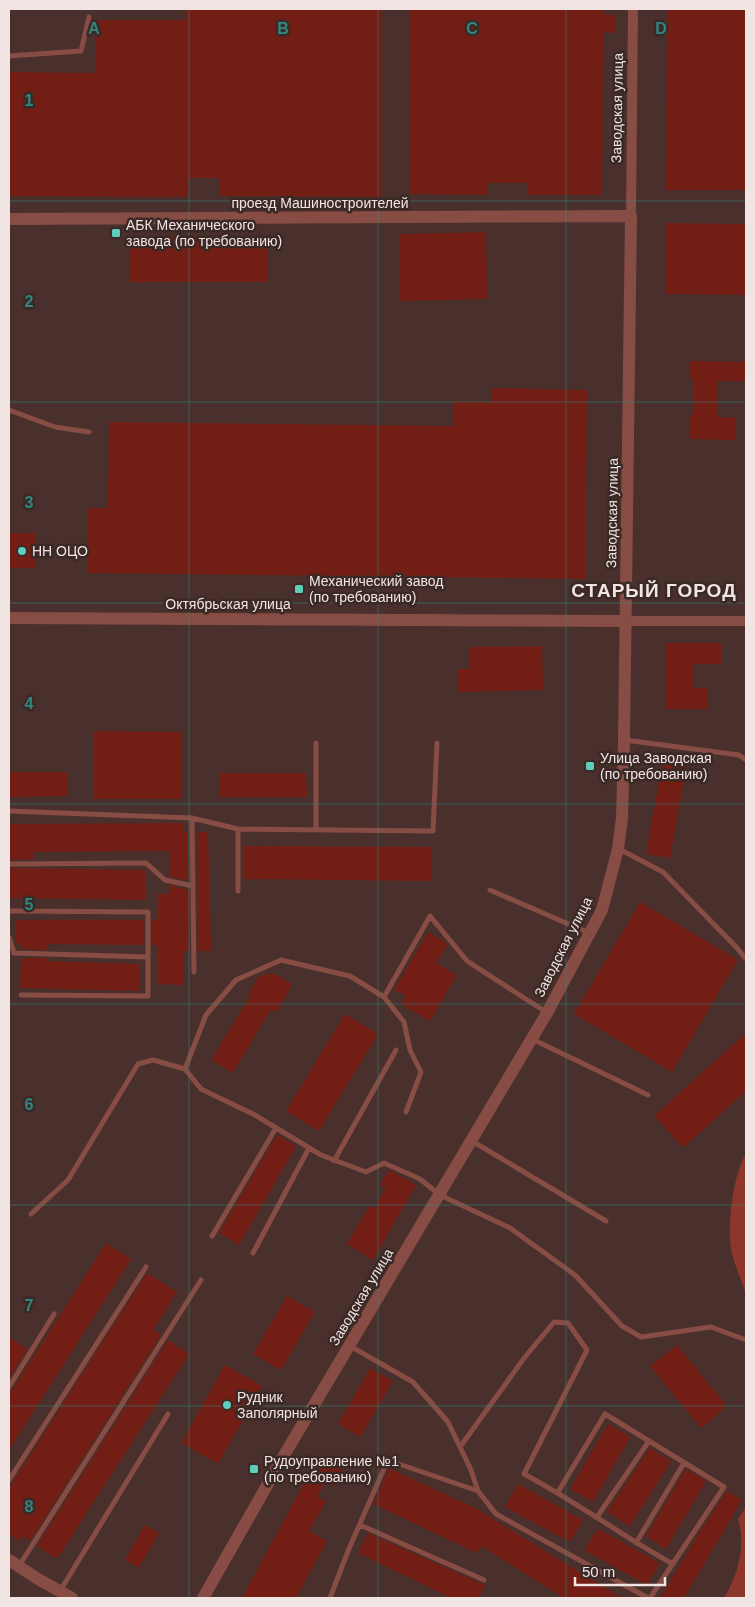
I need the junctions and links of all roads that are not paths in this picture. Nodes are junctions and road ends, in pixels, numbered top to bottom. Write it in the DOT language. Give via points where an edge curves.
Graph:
graph roads {
  1 [pos="633,9"];
  2 [pos="89,17"];
  3 [pos="9,56"];
  4 [pos="631,216"];
  5 [pos="9,219"];
  6 [pos="9,410"];
  7 [pos="89,432"];
  8 [pos="9,618"];
  9 [pos="626,621"];
  10 [pos="746,621"];
  11 [pos="624,740"];
  12 [pos="316,743"];
  13 [pos="437,743"];
  14 [pos="746,760"];
  15 [pos="9,811"];
  16 [pos="192,818"];
  17 [pos="238,829"];
  18 [pos="316,830"];
  19 [pos="618,849"];
  20 [pos="9,864"];
  21 [pos="193,886"];
  22 [pos="490,890"];
  23 [pos="238,891"];
  24 [pos="9,911"];
  25 [pos="589,933"];
  26 [pos="9,937"];
  27 [pos="148,957"];
  28 [pos="746,960"];
  29 [pos="194,972"];
  30 [pos="21,995"];
  31 [pos="384,996"];
  32 [pos="547,1013"];
  33 [pos="532,1038"];
  34 [pos="396,1050"];
  35 [pos="185,1069"];
  36 [pos="648,1096"];
  37 [pos="406,1112"];
  38 [pos="276,1128"];
  39 [pos="472,1141"];
  40 [pos="309,1148"];
  41 [pos="334,1161"];
  42 [pos="440,1195"];
  43 [pos="31,1214"];
  44 [pos="606,1221"];
  45 [pos="212,1236"];
  46 [pos="253,1253"];
  47 [pos="146,1267"];
  48 [pos="201,1280"];
  49 [pos="54,1314"];
  50 [pos="746,1340"];
  51 [pos="350,1346"];
  52 [pos="9,1387"];
  53 [pos="168,1414"];
  54 [pos="649,1441"];
  55 [pos="460,1446"];
  56 [pos="684,1462"];
  57 [pos="9,1480"];
  58 [pos="478,1491"];
  59 [pos="558,1492"];
  60 [pos="597,1517"];
  61 [pos="360,1525"];
  62 [pos="636,1544"];
  63 [pos="14,1564"];
  64 [pos="673,1564"];
  65 [pos="484,1580"];
  66 [pos="60,1592"];
  67 [pos="72,1598"];
  68 [pos="203,1598"];
  69 [pos="330,1598"];
  70 [pos="649,1598"];
  1 -- 4 [label="street, Заводская улица"];
  2 -- 3 [label="lane" via="81,51"];
  4 -- 5 [label="street, проезд Машиностроителей"];
  4 -- 9 [label="street, Заводская улица"];
  6 -- 7 [label="lane" via="55,427"];
  8 -- 9 [label="street, Октябрьская улица"];
  9 -- 10 [label="street, Октябрьская улица"];
  9 -- 11 [label="street, Заводская улица"];
  11 -- 14 [label="lane" via="739,755"];
  11 -- 19 [label="street, Заводская улица"];
  12 -- 18 [label="lane"];
  13 -- 18 [label="lane" via="433,831"];
  15 -- 16 [label="lane"];
  16 -- 17 [label="lane"];
  16 -- 21 [label="lane"];
  17 -- 18 [label="lane"];
  17 -- 23 [label="lane"];
  19 -- 25 [label="street, Заводская улица" via="602,910"];
  19 -- 28 [label="lane" via="664,872"];
  20 -- 21 [label="lane" via="146,863 166,880"];
  21 -- 29 [label="lane"];
  22 -- 25 [label="lane"];
  24 -- 27 [label="lane" via="148,912"];
  25 -- 32 [label="street, Заводская улица"];
  26 -- 27 [label="lane" via="14,953"];
  27 -- 30 [label="lane" via="148,996"];
  31 -- 32 [label="lane" via="430,916 467,961"];
  31 -- 35 [label="lane" via="350,976 281,960 236,980 206,1015"];
  31 -- 37 [label="lane" via="404,1022 410,1050 421,1072"];
  32 -- 33 [label="street, Заводская улица"];
  33 -- 36 [label="lane"];
  33 -- 39 [label="street, Заводская улица"];
  34 -- 41 [label="lane"];
  35 -- 38 [label="lane" via="201,1090"];
  35 -- 43 [label="lane" via="152,1060 138,1064 68,1180"];
  38 -- 40 [label="lane"];
  38 -- 45 [label="lane"];
  39 -- 42 [label="street, Заводская улица"];
  39 -- 44 [label="lane"];
  40 -- 41 [label="lane"];
  40 -- 46 [label="lane"];
  41 -- 42 [label="lane" via="366,1172 384,1163 420,1179"];
  42 -- 50 [label="lane" via="510,1228 574,1276 622,1326 641,1337 711,1327"];
  42 -- 51 [label="street, Заводская улица"];
  47 -- 57 [label="lane"];
  48 -- 63 [label="lane"];
  49 -- 52 [label="lane"];
  51 -- 55 [label="lane" via="413,1382 448,1422"];
  51 -- 68 [label="street, Заводская улица"];
  53 -- 66 [label="lane"];
  54 -- 56 [label="lane"];
  54 -- 59 [label="lane" via="605,1414"];
  54 -- 60 [label="lane"];
  55 -- 58 [label="lane"];
  55 -- 59 [label="lane" via="554,1322 568,1323 587,1350 524,1474"];
  56 -- 62 [label="lane"];
  56 -- 64 [label="lane" via="724,1487"];
  58 -- 61 [label="lane" via="396,1463 386,1464"];
  58 -- 70 [label="lane" via="496,1514"];
  59 -- 60 [label="lane"];
  60 -- 62 [label="lane"];
  61 -- 65 [label="lane"];
  61 -- 69 [label="lane"];
  62 -- 64 [label="lane"];
  63 -- 66 [label="street"];
  64 -- 70 [label="lane"];
  66 -- 67 [label="street"];
}
